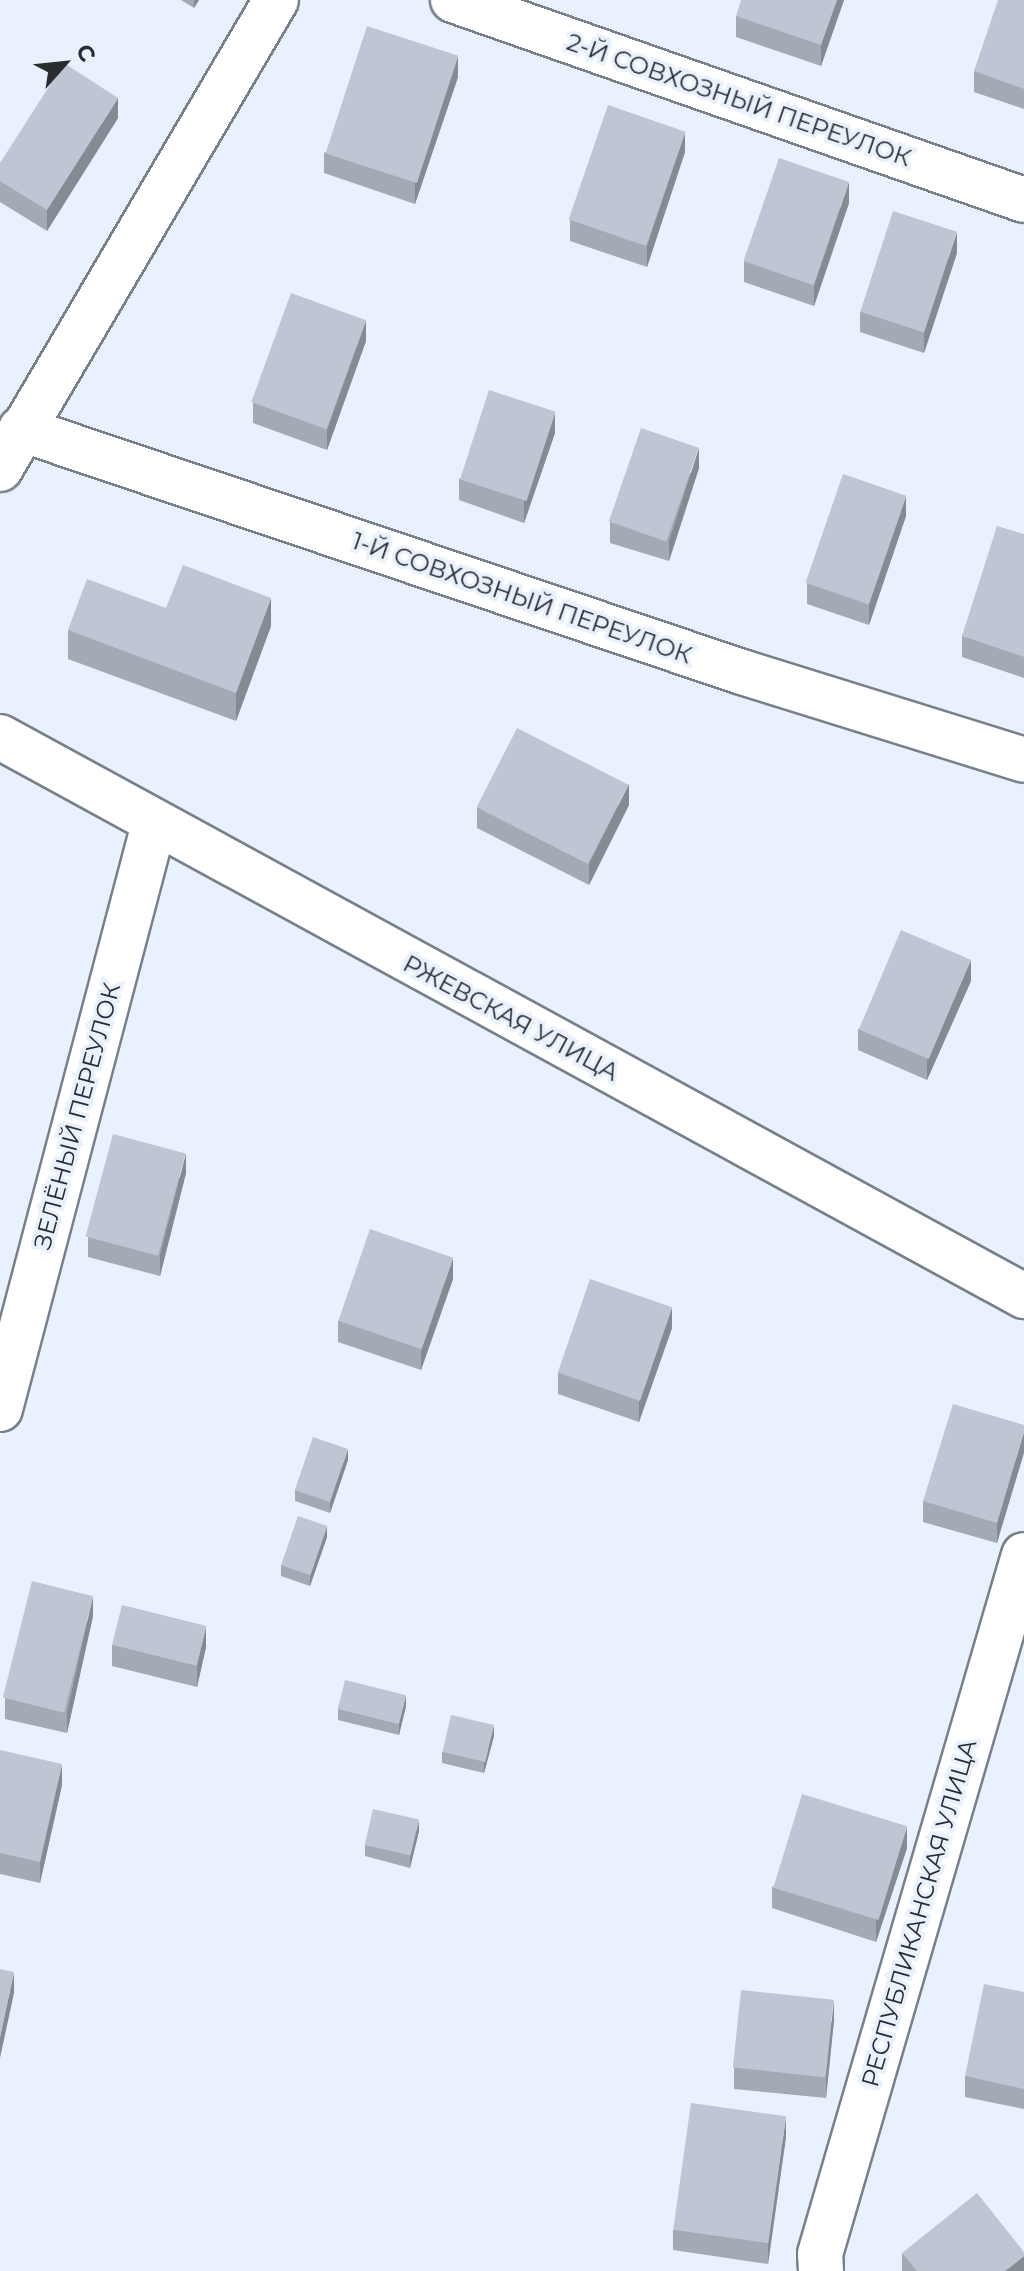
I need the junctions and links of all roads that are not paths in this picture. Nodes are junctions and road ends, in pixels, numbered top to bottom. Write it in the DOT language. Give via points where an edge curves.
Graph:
graph roads {
  1 [pos="276,0"];
  2 [pos="453,0"];
  3 [pos="1024,200"];
  4 [pos="21,429"];
  5 [pos="0,469"];
  6 [pos="0,737"];
  7 [pos="1024,760"];
  8 [pos="154,824"];
  9 [pos="1024,1296"];
  10 [pos="0,1409"];
  11 [pos="1024,1555"];
  12 [pos="821,2271"];
  1 -- 4 [label="street"];
  2 -- 3 [label="street, 2-Й СОВХОЗНЫЙ ПЕРЕУЛОК"];
  4 -- 5 [label="street"];
  4 -- 7 [label="street, 1-Й СОВХОЗНЫЙ ПЕРЕУЛОК" via="742,672"];
  6 -- 8 [label="street, РЖЕВСКАЯ УЛИЦА"];
  8 -- 9 [label="street, РЖЕВСКАЯ УЛИЦА"];
  8 -- 10 [label="street, ЗЕЛЁНЫЙ ПЕРЕУЛОК"];
  11 -- 12 [label="street, РЕСПУБЛИКАНСКАЯ УЛИЦА" via="820,2254"];
}
